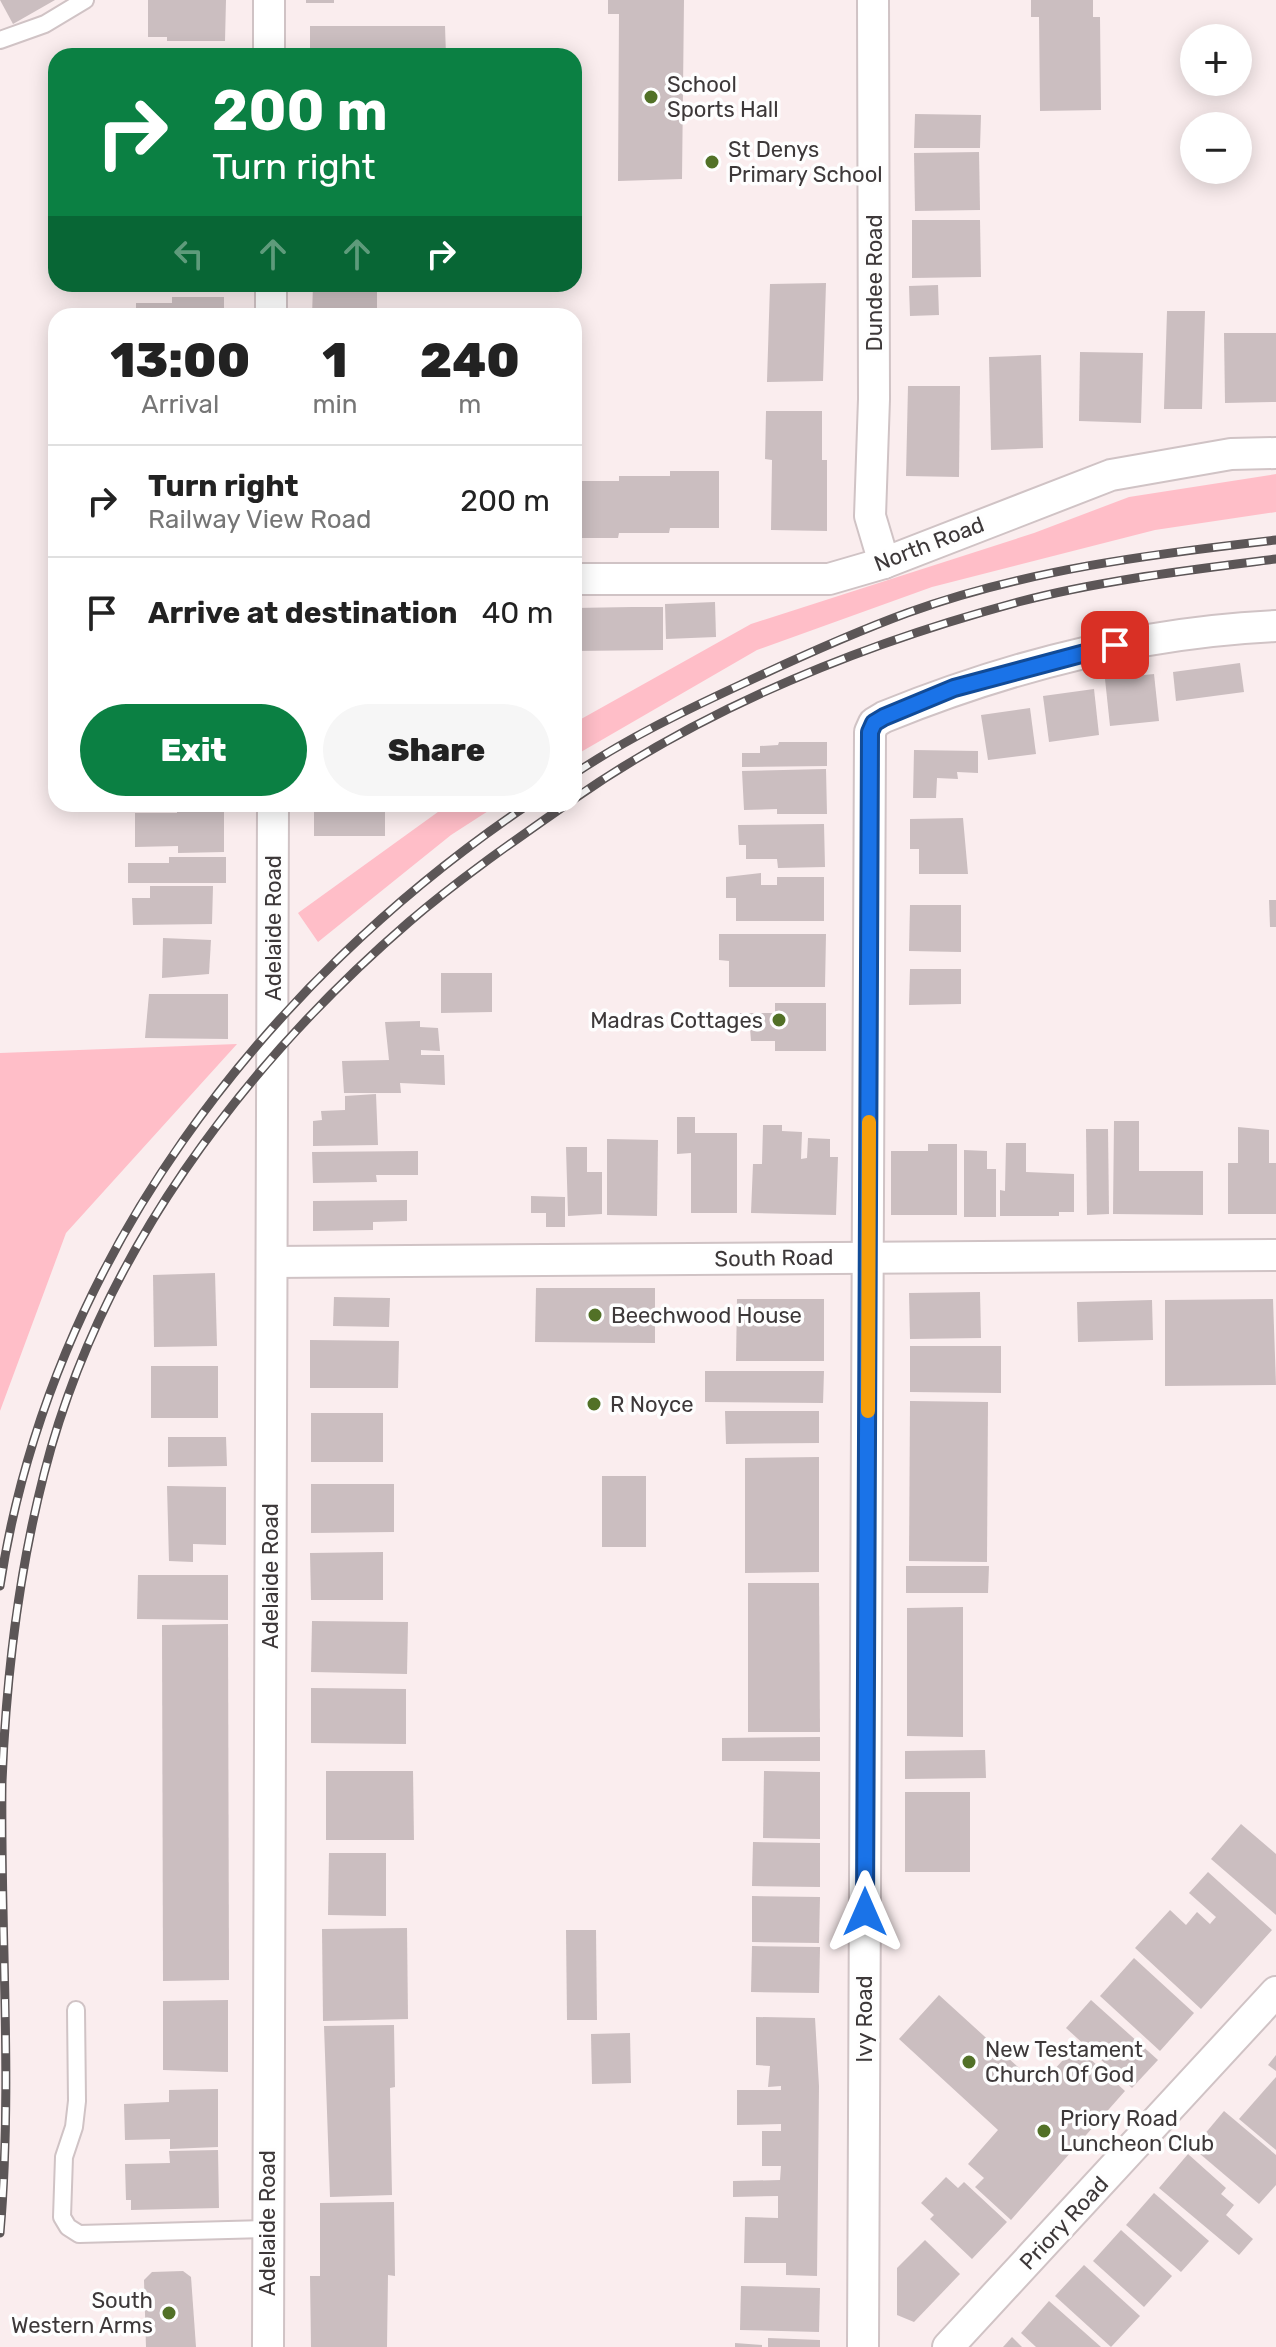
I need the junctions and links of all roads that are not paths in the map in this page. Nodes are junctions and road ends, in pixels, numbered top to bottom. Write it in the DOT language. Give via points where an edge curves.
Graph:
graph roads {
  1 [pos="85,0"];
  2 [pos="269,0"];
  3 [pos="873,0"];
  4 [pos="0,40"];
  5 [pos="269,48"];
  6 [pos="1276,453"];
  7 [pos="884,563"];
  8 [pos="582,579"];
  9 [pos="1276,626"];
  10 [pos="273,812"];
  11 [pos="1276,1255"];
  12 [pos="868,1257"];
  13 [pos="272,1262"];
  14 [pos="1276,1992"];
  15 [pos="76,2010"];
  16 [pos="267,2229"];
  17 [pos="268,2347"];
  18 [pos="863,2347"];
  19 [pos="948,2347"];
  1 -- 4 [label="lane" via="45,24"];
  2 -- 5 [label="street"];
  3 -- 7 [label="street, Dundee Road" via="870,516"];
  6 -- 7 [label="street, North Road" via="1231,454 1111,475"];
  7 -- 8 [label="street, North Road" via="829,579"];
  9 -- 12 [label="street, Ivy Road" via="1165,635 1065,656 954,688 874,723"];
  10 -- 13 [label="street, Adelaide Road"];
  11 -- 12 [label="street, South Road"];
  12 -- 13 [label="street, South Road"];
  12 -- 18 [label="street, Ivy Road"];
  13 -- 16 [label="street, Adelaide Road"];
  14 -- 19 [label="street, Priory Road"];
  15 -- 16 [label="lane" via="77,2101 64,2157 62,2217 68,2227 79,2234"];
  16 -- 17 [label="street, Adelaide Road"];
}
